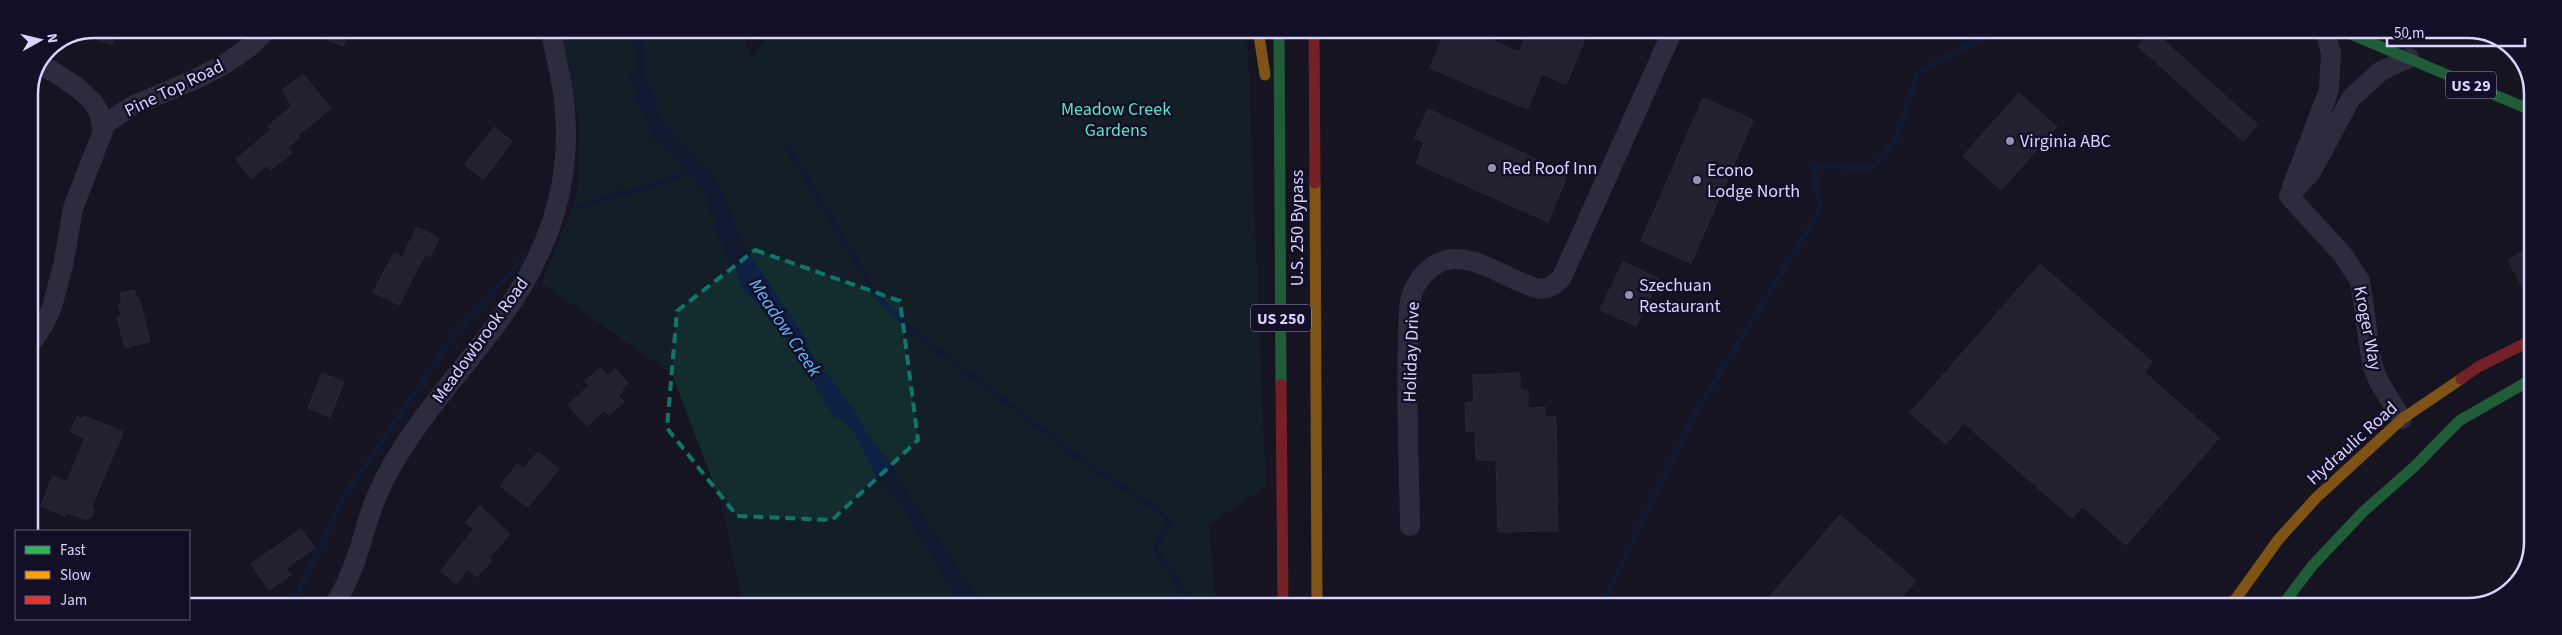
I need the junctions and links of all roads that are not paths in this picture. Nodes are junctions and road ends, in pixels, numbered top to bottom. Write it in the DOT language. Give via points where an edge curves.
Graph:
graph roads {
  1 [pos="258,38"];
  2 [pos="552,38"];
  3 [pos="1260,38"];
  4 [pos="1279,38"];
  5 [pos="1314,38"];
  6 [pos="1669,38"];
  7 [pos="2327,38"];
  8 [pos="2360,38"];
  9 [pos="2409,58"];
  10 [pos="45,66"];
  11 [pos="1265,85"];
  12 [pos="2524,107"];
  13 [pos="1267,121"];
  14 [pos="102,126"];
  15 [pos="1280,151"];
  16 [pos="1328,169"];
  17 [pos="2289,196"];
  18 [pos="1314,275"];
  19 [pos="38,333"];
  20 [pos="2524,344"];
  21 [pos="2524,384"];
  22 [pos="2402,419"];
  23 [pos="1410,526"];
  24 [pos="338,598"];
  25 [pos="1283,598"];
  26 [pos="1317,598"];
  27 [pos="2237,598"];
  28 [pos="2288,598"];
  1 -- 14 [label="street, Pine Top Road" via="225,64 132,106"];
  2 -- 24 [label="street, Meadowbrook Road" via="564,100 566,142 556,212 540,253 519,291 402,449 371,512 356,562"];
  3 -- 11 [label="main road"];
  4 -- 15 [label="main road, U.S. 250 Bypass / US 250"];
  5 -- 18 [label="main road, U.S. 250 Bypass / US 250"];
  6 -- 23 [label="street, Holiday Drive" via="1617,159 1557,283 1536,288 1498,270 1458,259 1430,269 1414,290 1410,304 1408,361"];
  7 -- 17 [label="street" via="2331,53 2329,90"];
  8 -- 9 [label="main road, US 29"];
  9 -- 12 [label="main road, US 29"];
  9 -- 17 [label="street" via="2381,71 2351,98 2311,172"];
  10 -- 14 [label="street" via="78,87 93,102"];
  13 -- 15 [label="main road"];
  14 -- 19 [label="street" via="99,144 73,208 52,307"];
  15 -- 25 [label="main road, U.S. 250 Bypass / US 250"];
  16 -- 18 [label="main road"];
  17 -- 22 [label="street, Kroger Way" via="2343,255 2360,281 2372,364"];
  18 -- 26 [label="main road, U.S. 250 Bypass / US 250"];
  20 -- 22 [label="main road, Hydraulic Road" via="2478,367"];
  21 -- 28 [label="main road" via="2459,421 2364,511 2312,566"];
  22 -- 27 [label="main road, Hydraulic Road" via="2316,498 2278,540"];
}
